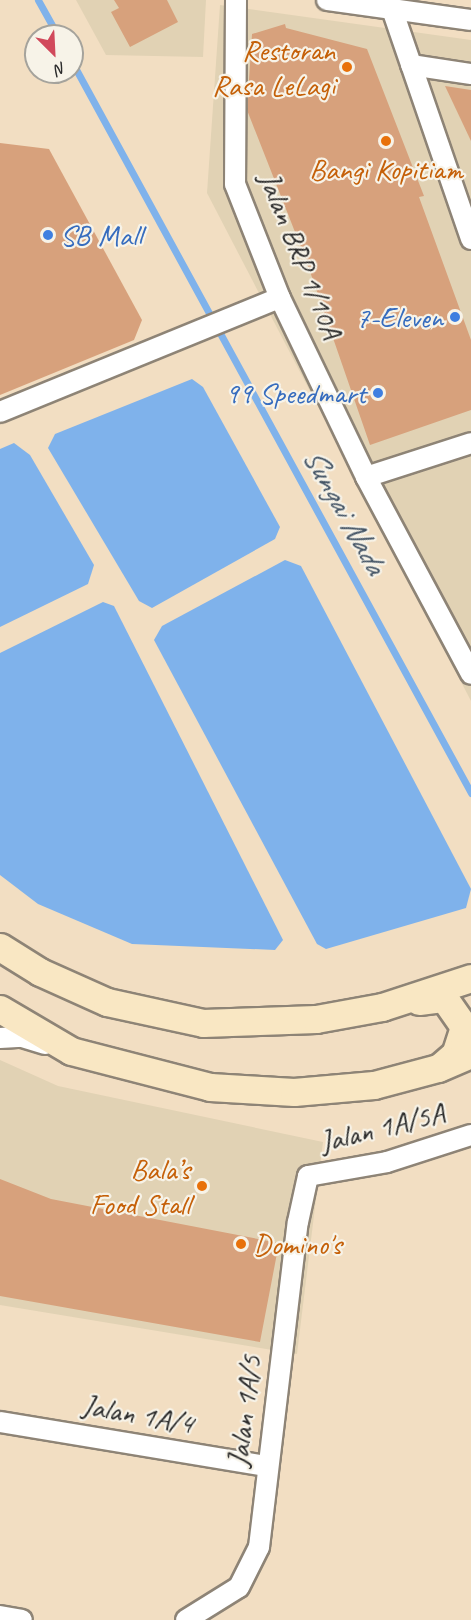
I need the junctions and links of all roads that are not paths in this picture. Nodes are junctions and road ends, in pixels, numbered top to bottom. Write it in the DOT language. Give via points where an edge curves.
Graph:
graph roads {
  1 [pos="236,0"];
  2 [pos="327,0"];
  3 [pos="393,12"];
  4 [pos="471,20"];
  5 [pos="411,66"];
  6 [pos="471,74"];
  7 [pos="471,239"];
  8 [pos="280,298"];
  9 [pos="0,412"];
  10 [pos="471,443"];
  11 [pos="366,477"];
  12 [pos="471,674"];
  13 [pos="0,947"];
  14 [pos="471,978"];
  15 [pos="471,994"];
  16 [pos="444,998"];
  17 [pos="382,1007"];
  18 [pos="0,1009"];
  19 [pos="0,1038"];
  20 [pos="71,1050"];
  21 [pos="471,1054"];
  22 [pos="438,1068"];
  23 [pos="471,1135"];
  24 [pos="308,1176"];
  25 [pos="0,1422"];
  26 [pos="267,1466"];
  27 [pos="0,1616"];
  28 [pos="22,1620"];
  29 [pos="186,1620"];
  1 -- 8 [label="street, Jalan BRP 1/10A" via="235,184"];
  2 -- 3 [label="street"];
  3 -- 4 [label="street"];
  3 -- 5 [label="street"];
  5 -- 6 [label="street"];
  5 -- 7 [label="street"];
  8 -- 9 [label="street"];
  8 -- 11 [label="street, Jalan BRP 1/10A"];
  10 -- 11 [label="street"];
  11 -- 12 [label="street, Jalan BRP 1/10A"];
  13 -- 17 [label="main road" via="40,972 107,1002 203,1023 316,1019"];
  14 -- 17 [label="main road"];
  15 -- 16 [label="main road"];
  16 -- 17 [label="main road"];
  16 -- 22 [label="main road" via="464,1027 455,1054"];
  18 -- 20 [label="main road"];
  19 -- 20 [label="street" via="22,1037"];
  20 -- 22 [label="main road" via="210,1088 294,1092 374,1086"];
  21 -- 22 [label="main road"];
  23 -- 24 [label="street, Jalan 1A/5A" via="387,1162"];
  24 -- 26 [label="street, Jalan 1A/5" via="298,1222"];
  25 -- 26 [label="street, Jalan 1A/4"];
  26 -- 29 [label="street, Jalan 1A/5" via="259,1547 238,1587"];
  27 -- 28 [label="street"];
}
